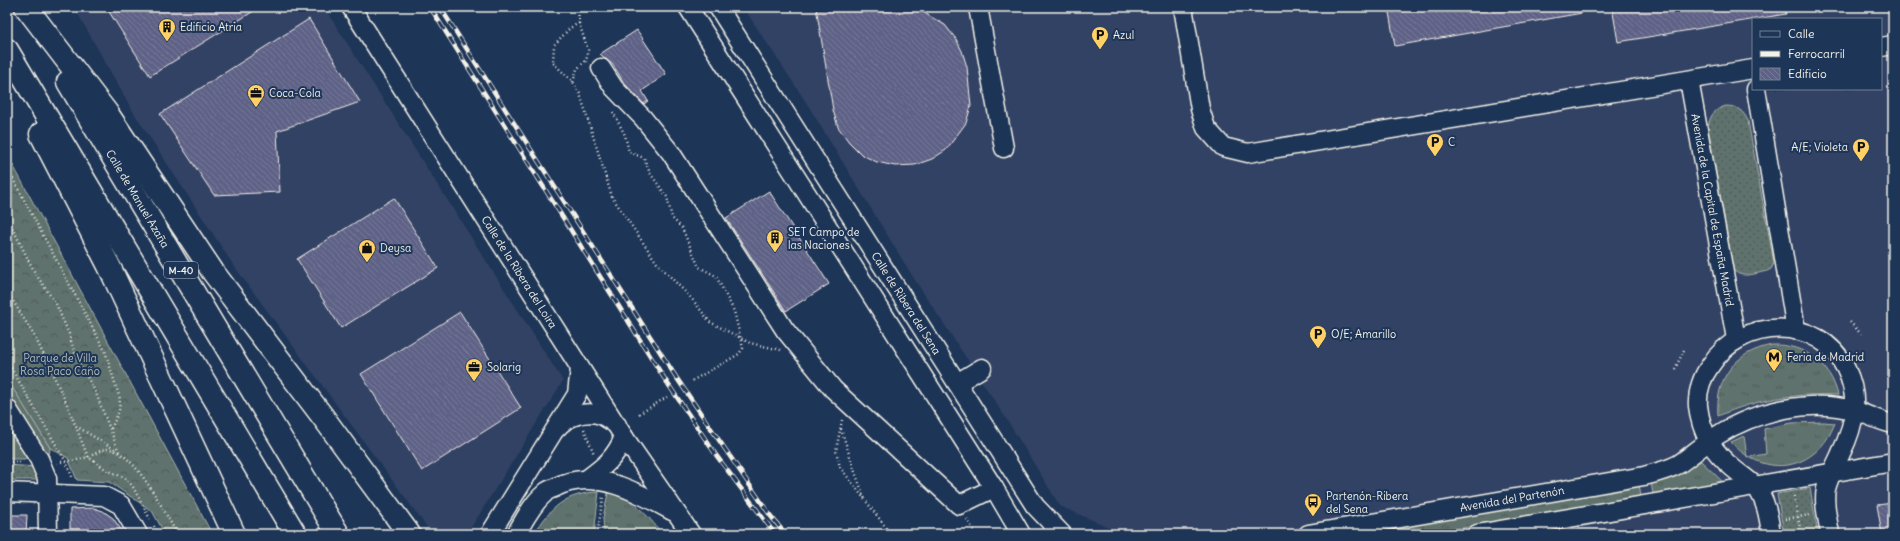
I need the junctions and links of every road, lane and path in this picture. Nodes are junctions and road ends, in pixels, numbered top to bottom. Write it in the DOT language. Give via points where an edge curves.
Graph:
graph roads {
  1 [pos="25,7"];
  2 [pos="351,7"];
  3 [pos="578,7"];
  4 [pos="688,7"];
  5 [pos="718,7"];
  6 [pos="978,7"];
  7 [pos="1183,7"];
  8 [pos="579,23"];
  9 [pos="1893,44"];
  10 [pos="1882,47"];
  11 [pos="7,50"];
  12 [pos="591,65"];
  13 [pos="7,67"];
  14 [pos="1752,70"];
  15 [pos="1689,80"];
  16 [pos="573,82"];
  17 [pos="1756,90"];
  18 [pos="611,108"];
  19 [pos="1004,148"];
  20 [pos="7,168"];
  21 [pos="7,217"];
  22 [pos="7,291"];
  23 [pos="1850,322"];
  24 [pos="1796,330"];
  25 [pos="1861,334"];
  26 [pos="1736,339"];
  27 [pos="742,340"];
  28 [pos="802,350"];
  29 [pos="1684,350"];
  30 [pos="7,361"];
  31 [pos="580,368"];
  32 [pos="982,368"];
  33 [pos="1675,369"];
  34 [pos="690,382"];
  35 [pos="957,383"];
  36 [pos="667,397"];
  37 [pos="842,398"];
  38 [pos="1855,411"];
  39 [pos="639,414"];
  40 [pos="9,416"];
  41 [pos="1893,424"];
  42 [pos="76,425"];
  43 [pos="583,427"];
  44 [pos="841,428"];
  45 [pos="110,429"];
  46 [pos="621,431"];
  47 [pos="552,434"];
  48 [pos="1708,442"];
  49 [pos="119,452"];
  50 [pos="88,456"];
  51 [pos="595,456"];
  52 [pos="66,462"];
  53 [pos="1893,462"];
  54 [pos="1832,472"];
  55 [pos="587,479"];
  56 [pos="74,482"];
  57 [pos="1755,486"];
  58 [pos="994,488"];
  59 [pos="7,492"];
  60 [pos="48,493"];
  61 [pos="603,496"];
  62 [pos="1794,496"];
  63 [pos="867,503"];
  64 [pos="677,513"];
  65 [pos="1815,514"];
  66 [pos="1798,516"];
  67 [pos="1776,527"];
  68 [pos="1509,531"];
  69 [pos="48,534"];
  70 [pos="138,534"];
  71 [pos="158,534"];
  72 [pos="177,534"];
  73 [pos="234,534"];
  74 [pos="295,534"];
  75 [pos="338,534"];
  76 [pos="409,534"];
  77 [pos="490,534"];
  78 [pos="516,534"];
  79 [pos="600,534"];
  80 [pos="691,534"];
  81 [pos="891,534"];
  82 [pos="1021,534"];
  83 [pos="1062,534"];
  84 [pos="1308,534"];
  85 [pos="1477,534"];
  86 [pos="1801,534"];
  87 [pos="1830,534"];
  1 -- 75 [label="highway, Calle de Manuel Azaña / M-40"];
  1 -- 76 [label="highway" via="107,113 213,272"];
  2 -- 31 [label="street, Calle de la Ribera del Loira"];
  3 -- 8 [label="path"];
  4 -- 58 [label="street"];
  5 -- 35 [label="street, Calle de Ribera del Sena"];
  6 -- 19 [label="street"];
  7 -- 15 [label="street" via="1200,109 1206,128 1223,147 1248,153"];
  8 -- 12 [label="path"];
  8 -- 16 [label="path" via="570,28 554,45 553,63"];
  9 -- 10 [label="street"];
  11 -- 74 [label="highway"];
  12 -- 16 [label="path" via="578,69"];
  12 -- 28 [label="street" via="643,118 671,153 785,330"];
  13 -- 73 [label="highway" via="109,266"];
  14 -- 15 [label="street"];
  15 -- 26 [label="street, Avenida de la Capital de España Madrid"];
  16 -- 27 [label="path" via="580,94 612,197 657,263 710,322"];
  17 -- 24 [label="street"];
  18 -- 27 [label="path" via="625,135 629,152 644,158 650,173 667,197 672,218 682,228 699,268 716,276 734,311"];
  20 -- 45 [label="path" via="105,351 120,399 119,411"];
  21 -- 45 [label="path" via="35,273 56,304 76,357 95,391"];
  22 -- 42 [label="path" via="35,337"];
  23 -- 25 [label="path"];
  24 -- 26 [label="street" via="1774,328 1754,331"];
  24 -- 38 [label="street" via="1819,339 1846,368 1853,389"];
  26 -- 48 [label="street" via="1714,358 1699,391 1700,419"];
  27 -- 28 [label="path" via="777,349"];
  27 -- 34 [label="path" via="743,348 739,354"];
  28 -- 37 [label="street"];
  29 -- 33 [label="path"];
  30 -- 52 [label="path"];
  31 -- 46 [label="street, Calle de la Ribera del Loira"];
  31 -- 47 [label="street" via="577,394"];
  32 -- 35 [label="street"];
  35 -- 83 [label="street, Calle de Ribera del Sena" via="1035,506"];
  36 -- 39 [label="path"];
  37 -- 44 [label="path"];
  37 -- 58 [label="street" via="959,506"];
  38 -- 41 [label="street"];
  38 -- 48 [label="street, Avenida del Partenón" via="1816,407 1779,411 1738,423"];
  38 -- 54 [label="street" via="1852,431"];
  40 -- 60 [label="street" via="39,458 47,478"];
  42 -- 49 [label="path"];
  42 -- 50 [label="path"];
  43 -- 51 [label="path"];
  44 -- 63 [label="path"];
  44 -- 63 [label="path" via="836,451 840,467"];
  45 -- 49 [label="path"];
  46 -- 47 [label="street" via="601,415 588,413 562,423"];
  46 -- 55 [label="street" via="618,451"];
  46 -- 64 [label="street, Calle de la Ribera del Loira"];
  47 -- 77 [label="street"];
  48 -- 57 [label="street" via="1724,462"];
  48 -- 84 [label="street, Avenida del Partenón" via="1678,464 1644,476"];
  49 -- 50 [label="path" via="107,448"];
  49 -- 72 [label="path" via="141,474"];
  50 -- 52 [label="path"];
  50 -- 71 [label="path" via="107,470 127,479"];
  52 -- 56 [label="path"];
  53 -- 54 [label="street"];
  54 -- 57 [label="street"];
  54 -- 87 [label="street" via="1826,490"];
  55 -- 64 [label="street" via="635,491"];
  55 -- 78 [label="street" via="560,484 544,493"];
  57 -- 67 [label="street"];
  57 -- 68 [label="street"];
  58 -- 82 [label="street"];
  59 -- 60 [label="street"];
  60 -- 69 [label="street"];
  60 -- 70 [label="street" via="104,496 121,505"];
  61 -- 79 [label="path" via="598,529"];
  62 -- 66 [label="path"];
  63 -- 81 [label="path"];
  64 -- 80 [label="street, Calle de la Ribera del Loira"];
  65 -- 66 [label="path"];
  66 -- 67 [label="path"];
  66 -- 86 [label="path"];
  68 -- 85 [label="street"];
}
